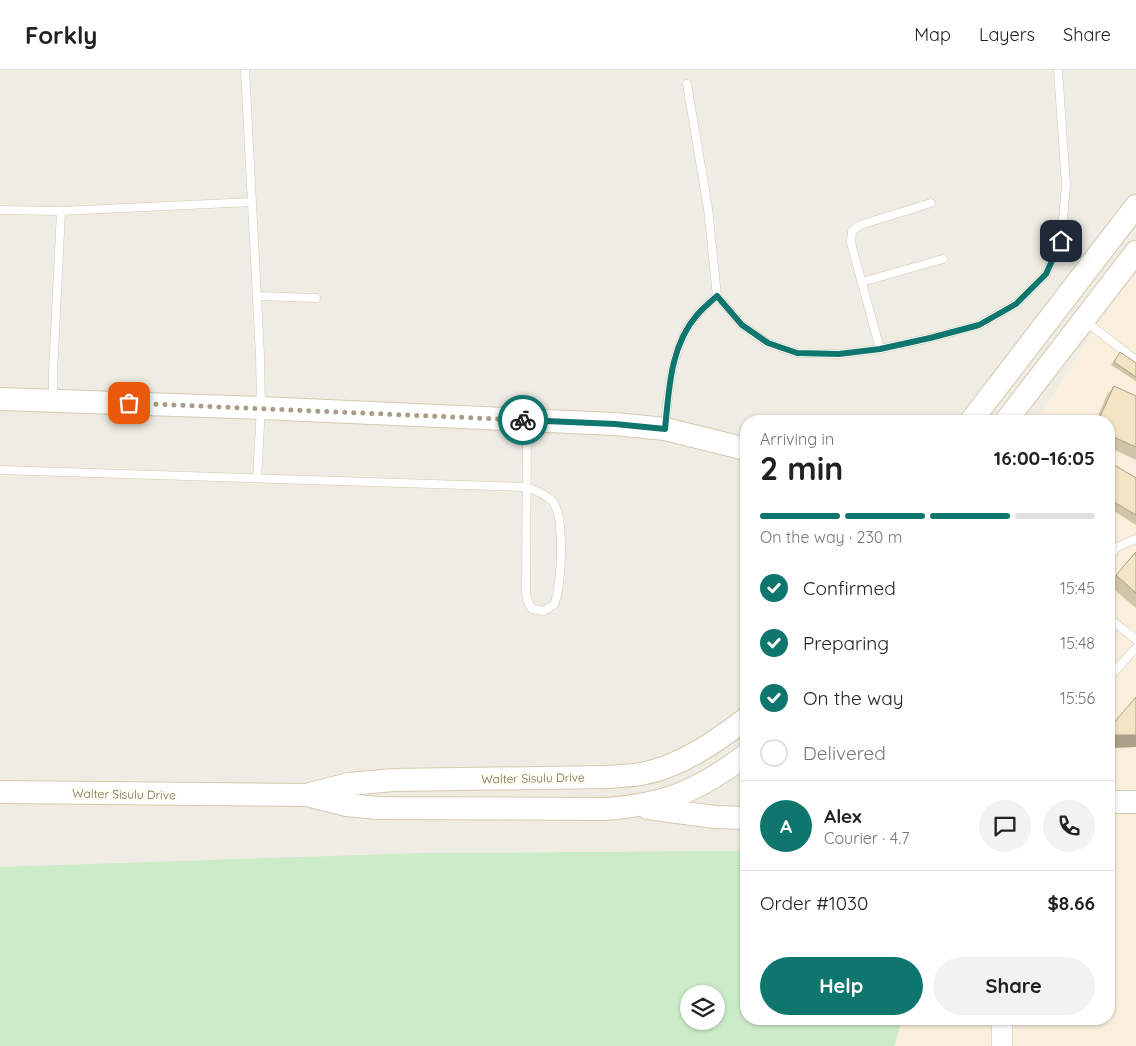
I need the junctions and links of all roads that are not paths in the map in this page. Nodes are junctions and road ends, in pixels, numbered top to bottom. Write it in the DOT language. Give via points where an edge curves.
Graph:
graph roads {
  1 [pos="245,70"];
  2 [pos="1058,70"];
  3 [pos="687,84"];
  4 [pos="252,202"];
  5 [pos="931,203"];
  6 [pos="1136,206"];
  7 [pos="0,210"];
  8 [pos="61,211"];
  9 [pos="1136,252"];
  10 [pos="943,259"];
  11 [pos="862,282"];
  12 [pos="257,296"];
  13 [pos="717,296"];
  14 [pos="316,298"];
  15 [pos="1084,320"];
  16 [pos="880,349"];
  17 [pos="1136,360"];
  18 [pos="0,399"];
  19 [pos="53,400"];
  20 [pos="261,408"];
  21 [pos="976,415"];
  22 [pos="1014,415"];
  23 [pos="526,420"];
  24 [pos="665,429"];
  25 [pos="740,447"];
  26 [pos="0,470"];
  27 [pos="257,478"];
  28 [pos="526,487"];
  29 [pos="1136,539"];
  30 [pos="1115,550"];
  31 [pos="1115,623"];
  32 [pos="1136,640"];
  33 [pos="1136,648"];
  34 [pos="1115,671"];
  35 [pos="740,722"];
  36 [pos="740,760"];
  37 [pos="0,792"];
  38 [pos="307,795"];
  39 [pos="1115,802"];
  40 [pos="1136,802"];
  41 [pos="634,807"];
  42 [pos="740,818"];
  43 [pos="1002,1025"];
  44 [pos="1002,1046"];
  1 -- 4 [label="lane"];
  2 -- 16 [label="lane" via="1066,185 1061,241 1046,274 1016,304 979,325"];
  3 -- 13 [label="lane" via="708,208"];
  4 -- 8 [label="lane"];
  4 -- 12 [label="lane"];
  5 -- 11 [label="lane" via="860,225 852,231 851,243"];
  6 -- 21 [label="main road"];
  7 -- 8 [label="lane"];
  8 -- 19 [label="lane"];
  9 -- 15 [label="main road"];
  10 -- 11 [label="lane"];
  11 -- 16 [label="lane"];
  12 -- 14 [label="lane"];
  12 -- 20 [label="lane"];
  13 -- 16 [label="lane" via="742,325 768,343 797,353 839,354"];
  13 -- 24 [label="lane" via="697,314 684,334 669,385"];
  15 -- 17 [label="lane"];
  15 -- 22 [label="main road"];
  18 -- 19 [label="main road"];
  19 -- 20 [label="main road"];
  20 -- 23 [label="main road"];
  20 -- 27 [label="lane"];
  23 -- 24 [label="main road"];
  23 -- 28 [label="lane"];
  24 -- 25 [label="main road"];
  26 -- 27 [label="lane"];
  27 -- 28 [label="lane"];
  28 -- 28 [label="lane" via="551,500 560,525 560,585 554,605 543,611 532,609 526,598"];
  29 -- 30 [label="lane"];
  31 -- 32 [label="lane"];
  33 -- 34 [label="lane"];
  35 -- 38 [label="main road, Walter Sisulu Drive" via="691,755 665,768 641,774 393,780 349,784"];
  36 -- 41 [label="main road, Walter Sisulu Drive" via="701,786"];
  37 -- 38 [label="main road, Walter Sisulu Drive"];
  38 -- 41 [label="main road, Walter Sisulu Drive" via="346,805 378,808"];
  39 -- 40 [label="main road"];
  41 -- 42 [label="main road"];
  43 -- 44 [label="street"];
}
